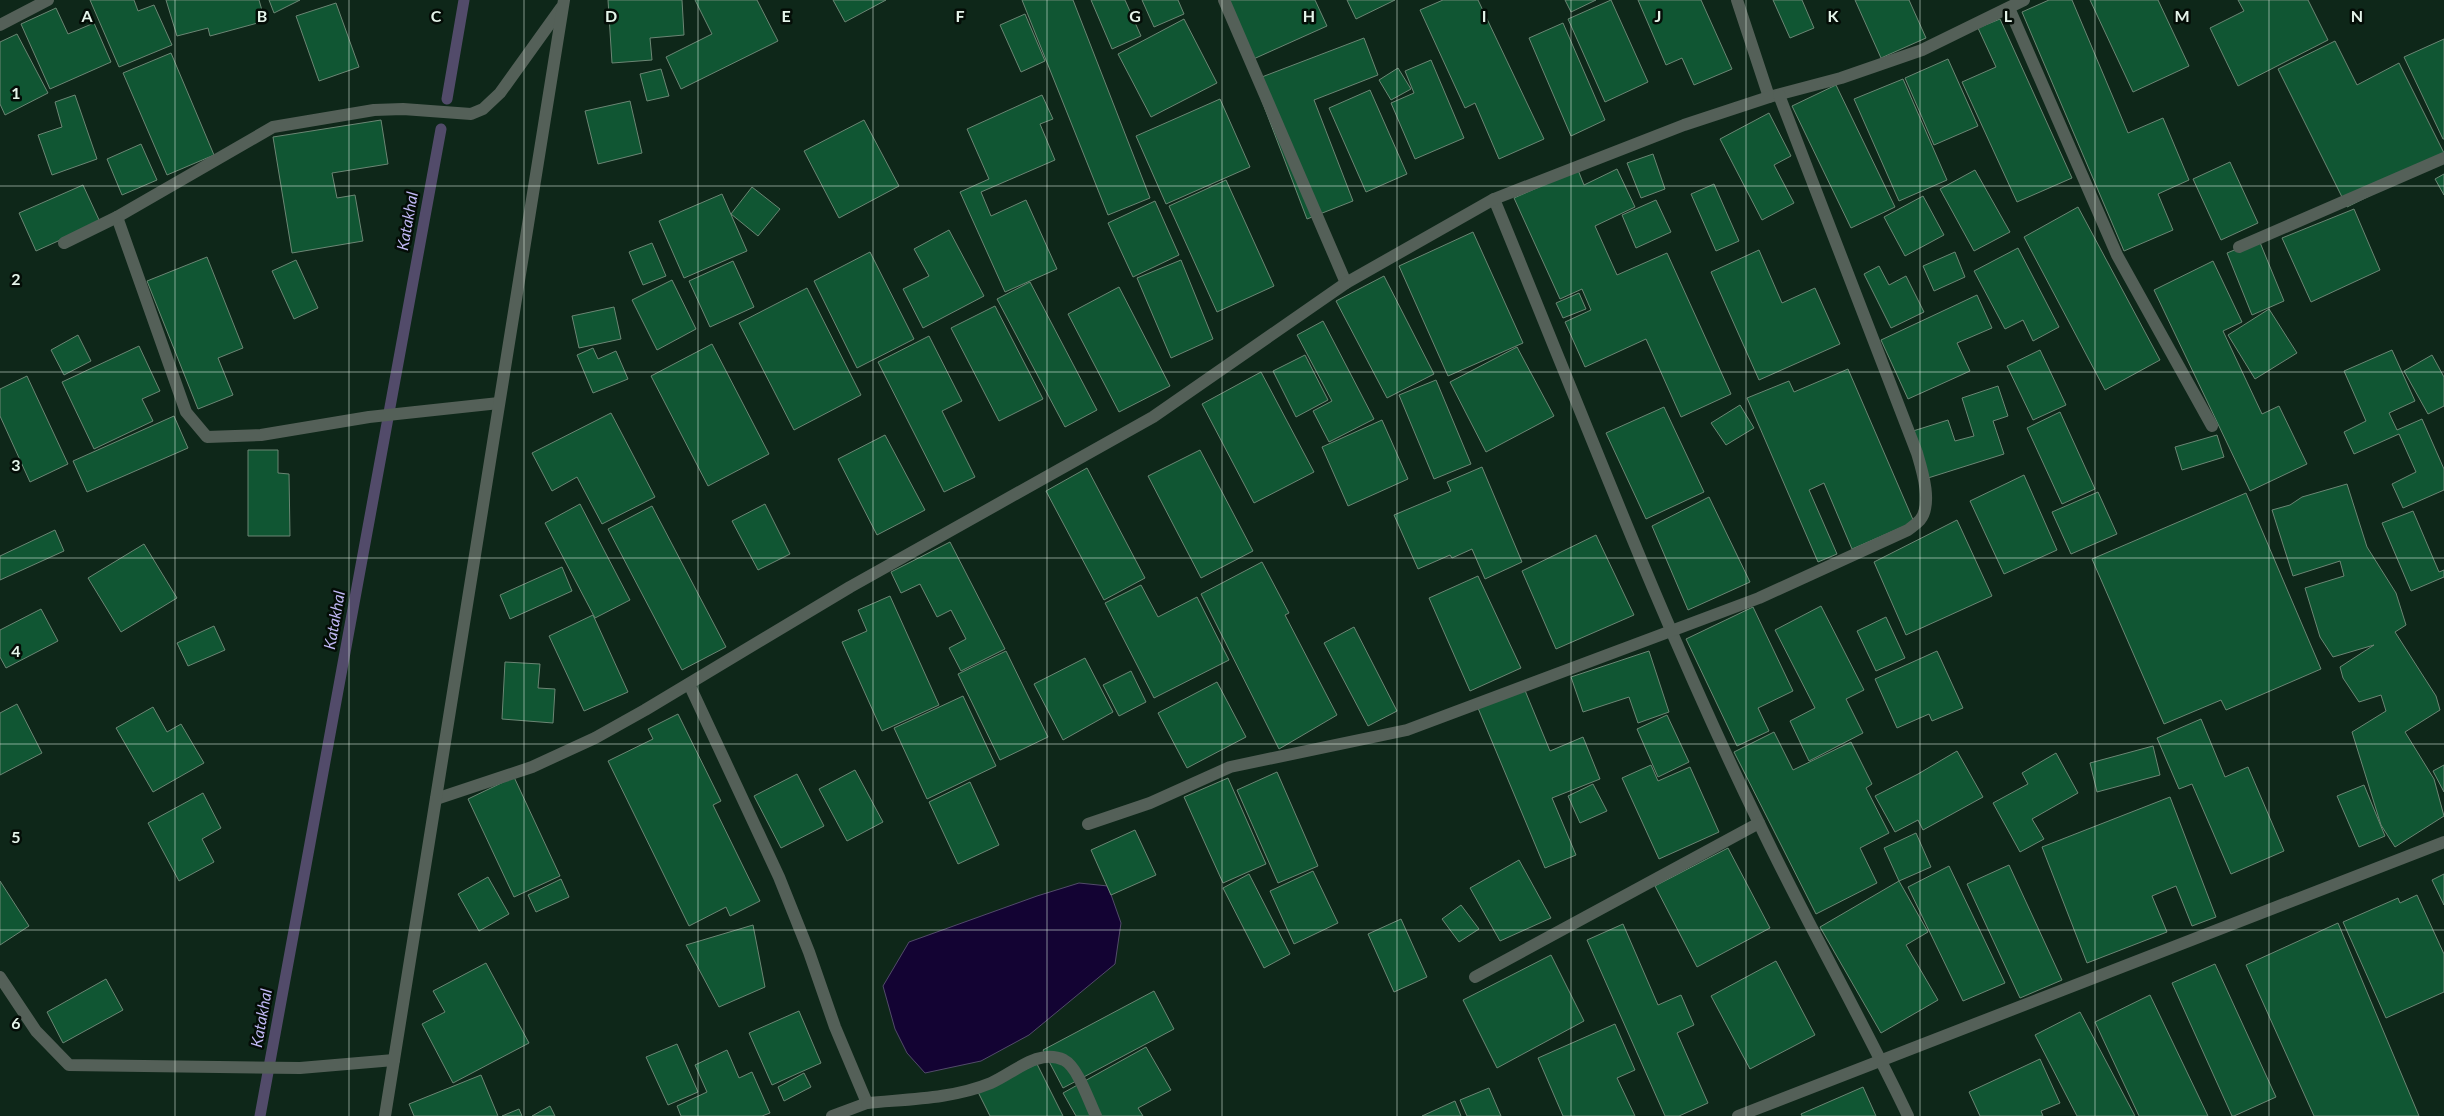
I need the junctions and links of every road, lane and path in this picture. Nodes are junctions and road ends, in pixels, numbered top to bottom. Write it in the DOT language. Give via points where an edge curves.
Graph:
graph roads {
  1 [pos="48,0"];
  2 [pos="1224,0"];
  3 [pos="1737,0"];
  4 [pos="2024,0"];
  5 [pos="563,3"];
  6 [pos="2009,8"];
  7 [pos="0,25"];
  8 [pos="1774,96"];
  9 [pos="2444,158"];
  10 [pos="1494,199"];
  11 [pos="117,217"];
  12 [pos="64,243"];
  13 [pos="2239,247"];
  14 [pos="1346,283"];
  15 [pos="499,403"];
  16 [pos="2212,426"];
  17 [pos="1672,632"];
  18 [pos="689,684"];
  19 [pos="436,799"];
  20 [pos="1759,823"];
  21 [pos="1088,824"];
  22 [pos="2444,842"];
  23 [pos="0,977"];
  24 [pos="1475,977"];
  25 [pos="4,992"];
  26 [pos="1881,1059"];
  27 [pos="394,1060"];
  28 [pos="867,1103"];
  29 [pos="385,1116"];
  30 [pos="832,1116"];
  31 [pos="1096,1116"];
  32 [pos="1738,1116"];
  33 [pos="1908,1116"];
  1 -- 7 [label="street"];
  2 -- 14 [label="street"];
  3 -- 8 [label="street"];
  4 -- 6 [label="street"];
  5 -- 11 [label="street" via="500,93 483,109 471,114 374,110 273,127"];
  5 -- 15 [label="street"];
  6 -- 8 [label="street" via="1922,50"];
  6 -- 16 [label="street" via="2117,255"];
  8 -- 10 [label="street" via="1684,125"];
  8 -- 17 [label="street" via="1917,453 1926,484 1924,510 1921,519 1908,530 1760,598"];
  9 -- 13 [label="street"];
  10 -- 14 [label="street"];
  10 -- 17 [label="street"];
  11 -- 12 [label="street"];
  11 -- 15 [label="street" via="186,412 207,437 261,435 369,417"];
  14 -- 18 [label="street" via="1152,417 850,587"];
  15 -- 19 [label="street"];
  17 -- 20 [label="street"];
  17 -- 21 [label="street" via="1407,730 1230,767 1150,803"];
  18 -- 19 [label="street" via="595,738 532,767"];
  18 -- 28 [label="street" via="780,877 834,1027"];
  19 -- 27 [label="street"];
  20 -- 24 [label="street"];
  20 -- 26 [label="street"];
  22 -- 26 [label="street"];
  23 -- 25 [label="street"];
  25 -- 27 [label="street" via="69,1065 300,1068"];
  26 -- 32 [label="street"];
  26 -- 33 [label="street"];
  27 -- 29 [label="street"];
  28 -- 30 [label="street"];
  28 -- 31 [label="street" via="958,1094 1047,1056 1066,1061 1074,1070"];
}
